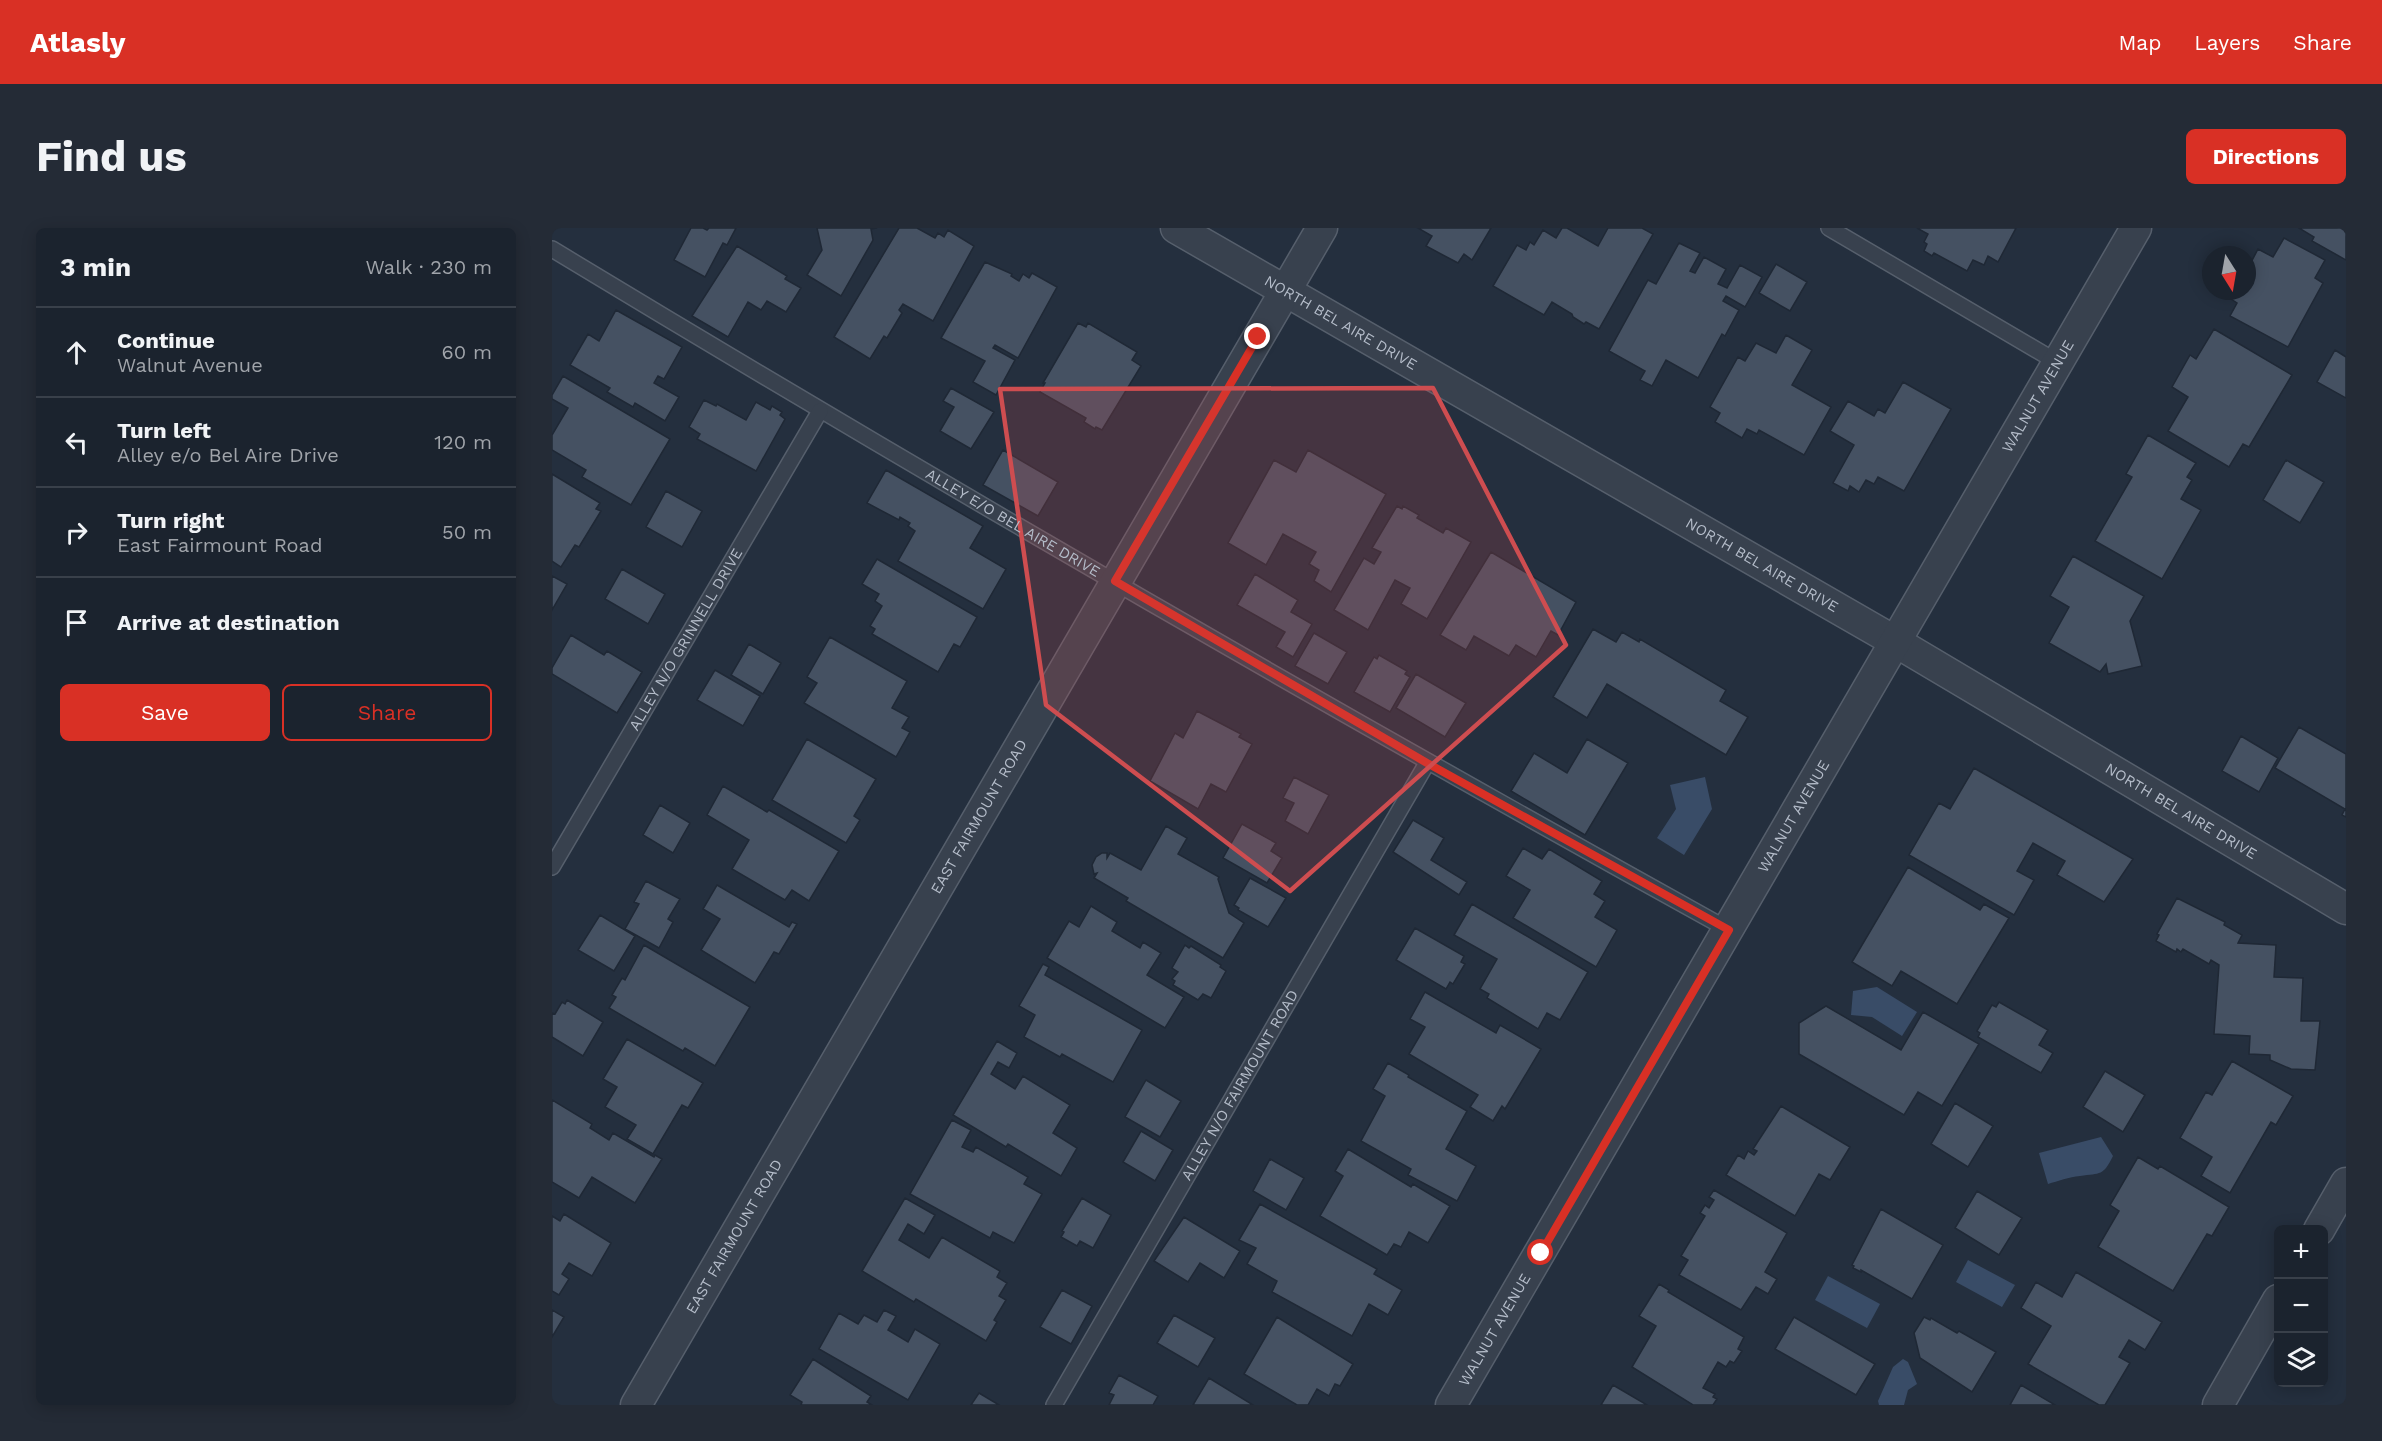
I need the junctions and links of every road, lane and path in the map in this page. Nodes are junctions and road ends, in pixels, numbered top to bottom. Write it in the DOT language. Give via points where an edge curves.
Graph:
graph roads {
  1 [pos="1176,228"];
  2 [pos="1322,228"];
  3 [pos="1828,228"];
  4 [pos="2136,228"];
  5 [pos="552,249"];
  6 [pos="1285,292"];
  7 [pos="2057,362"];
  8 [pos="820,411"];
  9 [pos="1115,581"];
  10 [pos="1896,642"];
  11 [pos="1427,763"];
  12 [pos="552,867"];
  13 [pos="2346,909"];
  14 [pos="1729,930"];
  15 [pos="2346,1183"];
  16 [pos="2322,1225"];
  17 [pos="2274,1307"];
  18 [pos="636,1405"];
  19 [pos="1053,1405"];
  20 [pos="1451,1405"];
  21 [pos="2218,1405"];
  1 -- 6 [label="street, NORTH BEL AIRE DRIVE"];
  2 -- 6 [label="street, EAST FAIRMOUNT ROAD"];
  3 -- 7 [label="lane"];
  4 -- 7 [label="street, WALNUT AVENUE"];
  5 -- 8 [label="lane, ALLEY E/O BEL AIRE DRIVE"];
  6 -- 9 [label="street, EAST FAIRMOUNT ROAD"];
  6 -- 10 [label="street, NORTH BEL AIRE DRIVE"];
  7 -- 10 [label="street, WALNUT AVENUE"];
  8 -- 9 [label="lane, ALLEY E/O BEL AIRE DRIVE"];
  8 -- 12 [label="lane, ALLEY N/O GRINNELL DRIVE"];
  9 -- 11 [label="lane, ALLEY E/O BEL AIRE DRIVE"];
  9 -- 18 [label="street, EAST FAIRMOUNT ROAD"];
  10 -- 13 [label="street, NORTH BEL AIRE DRIVE"];
  10 -- 14 [label="street, WALNUT AVENUE"];
  11 -- 14 [label="lane, ALLEY E/O BEL AIRE DRIVE"];
  11 -- 19 [label="lane, ALLEY N/O FAIRMOUNT ROAD"];
  14 -- 20 [label="street, WALNUT AVENUE"];
  15 -- 16 [label="street"];
  17 -- 21 [label="street"];
}
